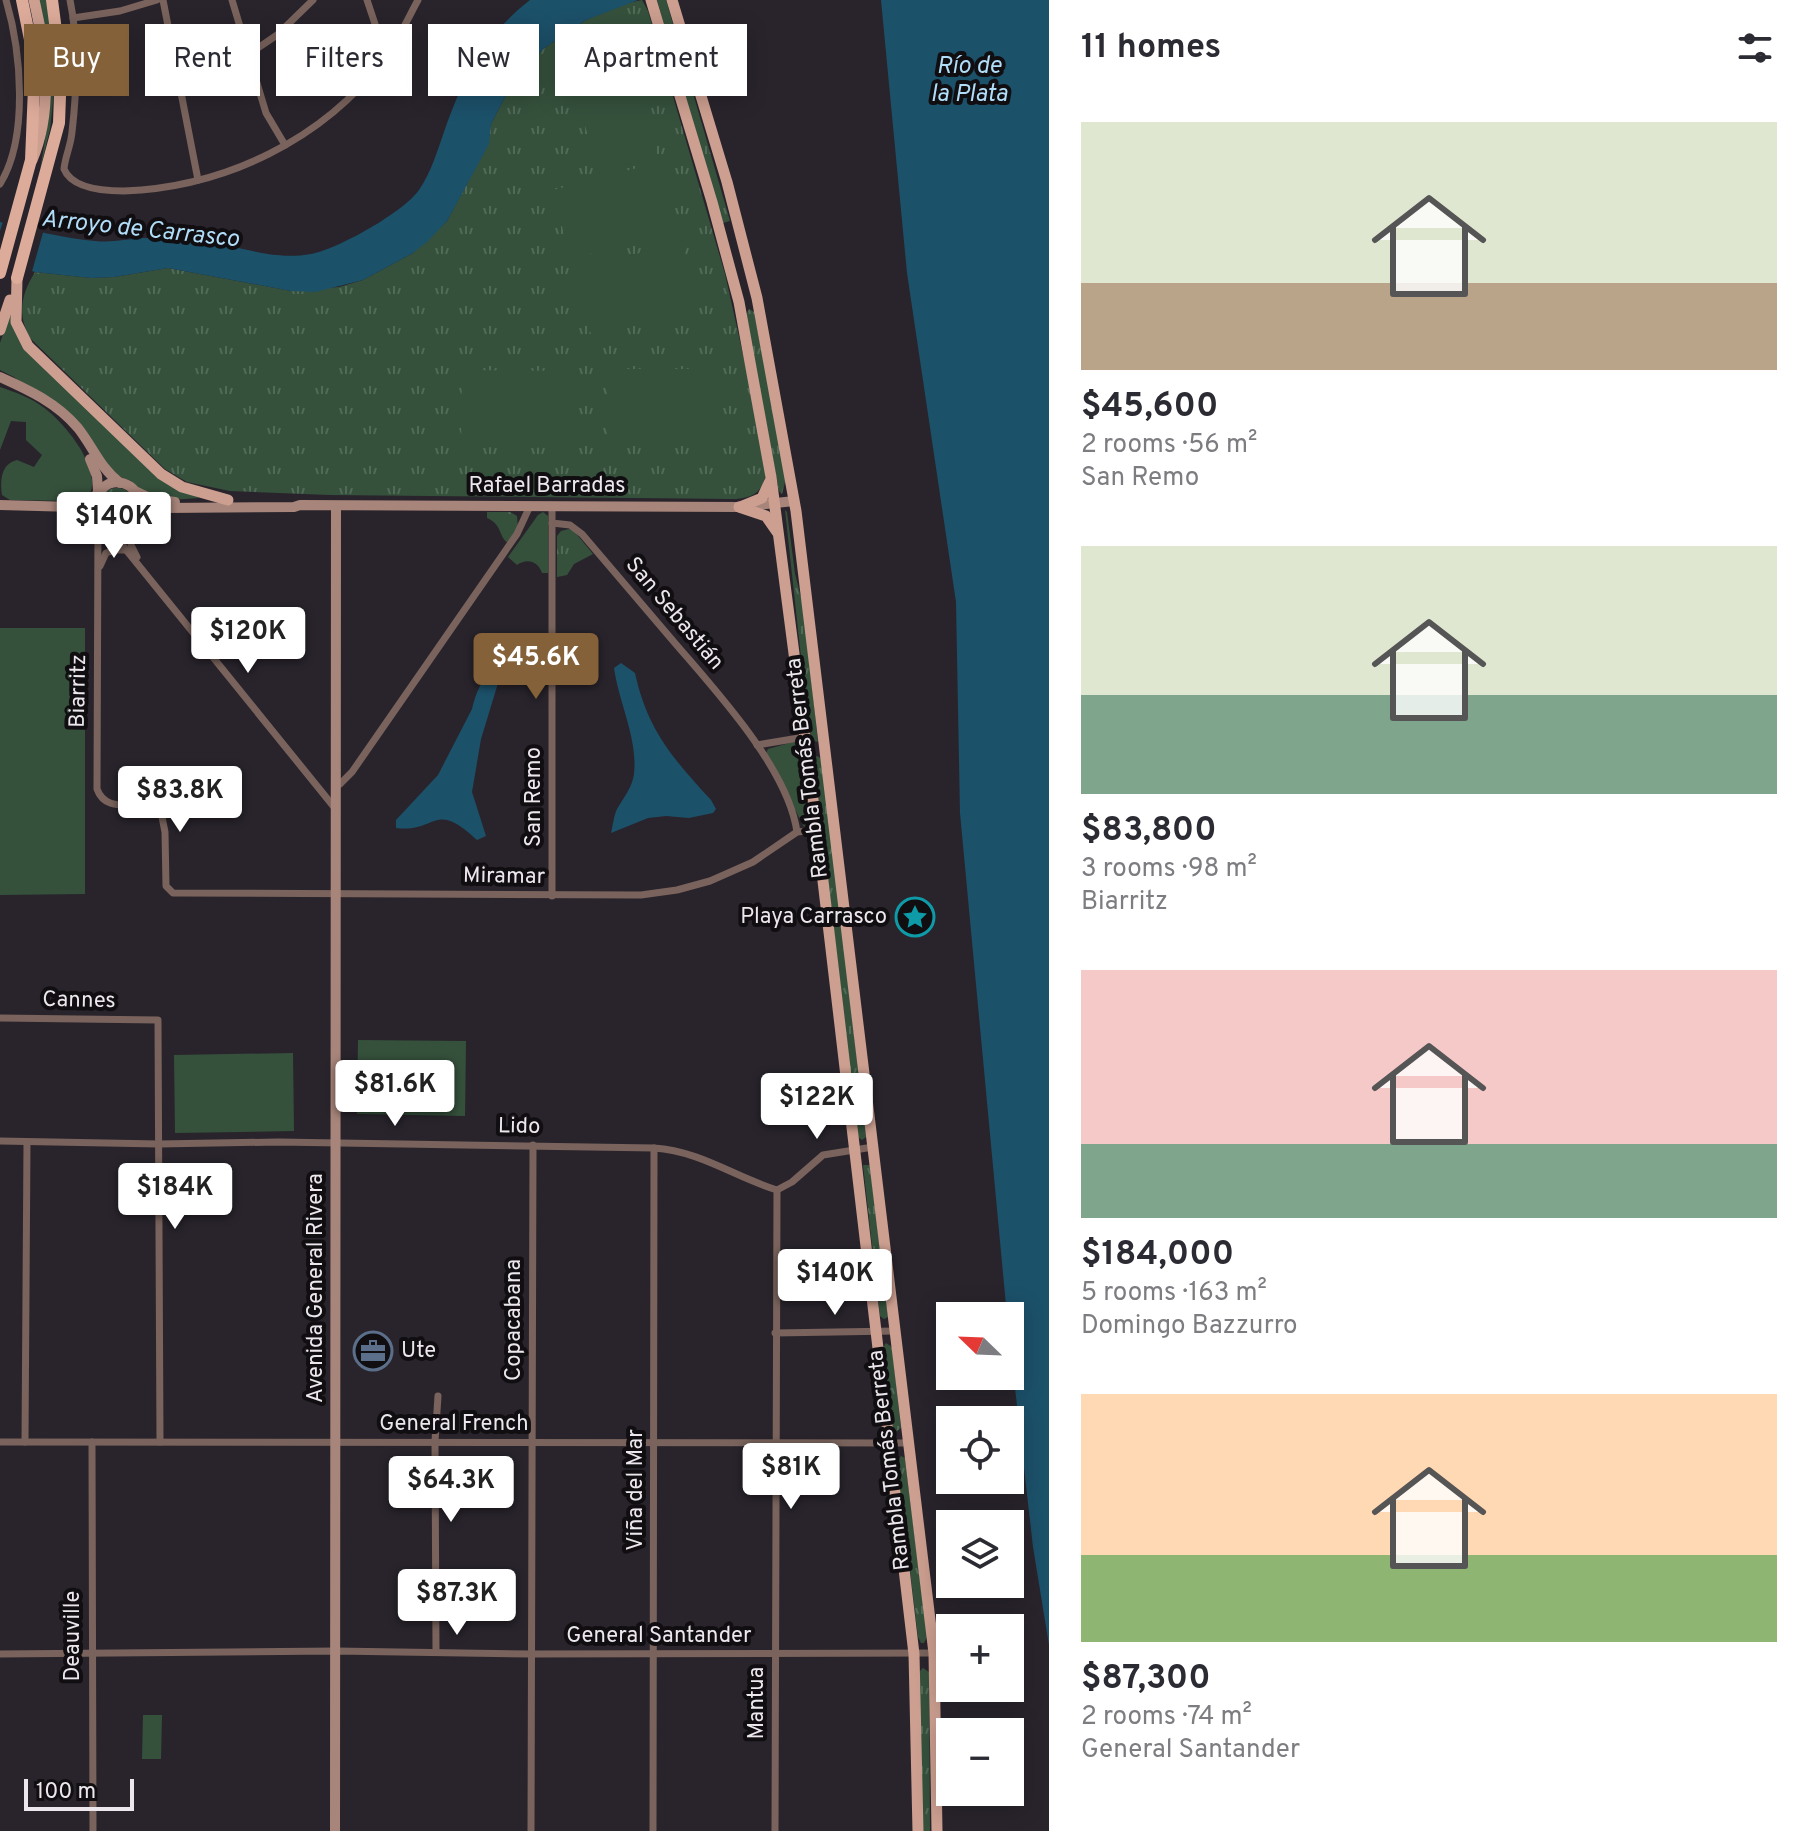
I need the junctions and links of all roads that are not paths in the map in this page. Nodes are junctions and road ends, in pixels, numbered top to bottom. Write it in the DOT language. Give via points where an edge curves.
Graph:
graph roads {
  1 [pos="6,0"];
  2 [pos="22,0"];
  3 [pos="34,0"];
  4 [pos="52,0"];
  5 [pos="70,0"];
  6 [pos="157,0"];
  7 [pos="163,0"];
  8 [pos="232,0"];
  9 [pos="313,0"];
  10 [pos="367,0"];
  11 [pos="418,0"];
  12 [pos="672,0"];
  13 [pos="652,1"];
  14 [pos="73,18"];
  15 [pos="56,24"];
  16 [pos="73,24"];
  17 [pos="240,24"];
  18 [pos="375,24"];
  19 [pos="405,24"];
  20 [pos="260,47"];
  21 [pos="260,92"];
  22 [pos="59,96"];
  23 [pos="75,96"];
  24 [pos="348,96"];
  25 [pos="285,145"];
  26 [pos="31,160"];
  27 [pos="198,180"];
  28 [pos="0,184"];
  29 [pos="738,223"];
  30 [pos="719,229"];
  31 [pos="0,273"];
  32 [pos="17,278"];
  33 [pos="757,298"];
  34 [pos="739,302"];
  35 [pos="0,330"];
  36 [pos="1,380"];
  37 [pos="771,477"];
  38 [pos="120,483"];
  39 [pos="135,491"];
  40 [pos="97,493"];
  41 [pos="228,500"];
  42 [pos="794,501"];
  43 [pos="0,505"];
  44 [pos="300,505"];
  45 [pos="775,505"];
  46 [pos="336,506"];
  47 [pos="530,506"];
  48 [pos="552,506"];
  49 [pos="75,507"];
  50 [pos="739,507"];
  51 [pos="96,520"];
  52 [pos="134,523"];
  53 [pos="552,523"];
  54 [pos="110,530"];
  55 [pos="779,536"];
  56 [pos="126,550"];
  57 [pos="139,563"];
  58 [pos="98,576"];
  59 [pos="807,595"];
  60 [pos="805,737"];
  61 [pos="757,745"];
  62 [pos="826,748"];
  63 [pos="806,750"];
  64 [pos="335,786"];
  65 [pos="334,807"];
  66 [pos="817,830"];
  67 [pos="797,832"];
  68 [pos="175,893"];
  69 [pos="335,893"];
  70 [pos="552,896"];
  71 [pos="0,1018"];
  72 [pos="0,1141"];
  73 [pos="27,1142"];
  74 [pos="336,1143"];
  75 [pos="159,1144"];
  76 [pos="533,1145"];
  77 [pos="873,1147"];
  78 [pos="654,1148"];
  79 [pos="854,1149"];
  80 [pos="777,1190"];
  81 [pos="895,1331"];
  82 [pos="877,1332"];
  83 [pos="775,1333"];
  84 [pos="438,1396"];
  85 [pos="435,1441"];
  86 [pos="532,1441"];
  87 [pos="0,1442"];
  88 [pos="25,1442"];
  89 [pos="92,1442"];
  90 [pos="160,1442"];
  91 [pos="335,1442"];
  92 [pos="653,1442"];
  93 [pos="775,1443"];
  94 [pos="890,1443"];
  95 [pos="908,1443"];
  96 [pos="336,1651"];
  97 [pos="436,1652"];
  98 [pos="934,1653"];
  99 [pos="0,1654"];
  100 [pos="91,1654"];
  101 [pos="531,1654"];
  102 [pos="654,1654"];
  103 [pos="776,1654"];
  104 [pos="914,1654"];
  105 [pos="93,1831"];
  106 [pos="335,1831"];
  107 [pos="531,1831"];
  108 [pos="653,1831"];
  109 [pos="775,1831"];
  110 [pos="918,1831"];
  111 [pos="937,1831"];
  1 -- 28 [label="street" via="19,62 19,102"];
  2 -- 26 [label="highway" via="35,64"];
  3 -- 26 [label="main road" via="45,71 39,144"];
  4 -- 15 [label="highway"];
  5 -- 14 [label="street"];
  6 -- 14 [label="street"];
  7 -- 27 [label="street"];
  8 -- 17 [label="street"];
  9 -- 20 [label="street"];
  10 -- 18 [label="street"];
  11 -- 19 [label="street"];
  12 -- 29 [label="main road, Rambla Tomás Berreta"];
  13 -- 30 [label="main road, Rambla Tomás Berreta"];
  14 -- 16 [label="street"];
  21 -- 25 [label="street"];
  22 -- 32 [label="highway" via="59,123"];
  23 -- 27 [label="street" via="66,174 84,185 119,191"];
  24 -- 25 [label="street"];
  25 -- 27 [label="street" via="247,166"];
  26 -- 31 [label="highway"];
  29 -- 30 [label="main road"];
  29 -- 33 [label="main road, Rambla Tomás Berreta"];
  30 -- 34 [label="main road, Rambla Tomás Berreta"];
  32 -- 35 [label="main road"];
  32 -- 41 [label="main road" via="16,322 28,346 161,474 182,487"];
  33 -- 34 [label="main road"];
  33 -- 42 [label="main road, Rambla Tomás Berreta"];
  34 -- 37 [label="main road, Rambla Tomás Berreta"];
  36 -- 38 [label="main road" via="44,398 68,417"];
  36 -- 40 [label="main road" via="65,421 94,466"];
  37 -- 45 [label="main road, Rambla Tomás Berreta"];
  37 -- 50 [label="main road" via="762,498"];
  38 -- 39 [label="main road, Rafael Barradas"];
  38 -- 40 [label="main road"];
  39 -- 41 [label="main road, Rafael Barradas" via="164,502"];
  39 -- 52 [label="main road" via="140,502"];
  40 -- 49 [label="main road"];
  40 -- 51 [label="main road" via="92,506"];
  41 -- 44 [label="main road, Rafael Barradas"];
  42 -- 45 [label="main road, Rafael Barradas"];
  42 -- 59 [label="main road, Rambla Tomás Berreta"];
  43 -- 49 [label="main road"];
  44 -- 46 [label="main road, Rafael Barradas"];
  44 -- 52 [label="main road, Rafael Barradas" via="158,509"];
  45 -- 50 [label="main road, Rafael Barradas"];
  45 -- 55 [label="main road, Rambla Tomás Berreta"];
  45 -- 59 [label="main road" via="789,512 797,570"];
  46 -- 47 [label="main road, Rafael Barradas"];
  46 -- 64 [label="main road, Avenida General Rivera"];
  47 -- 48 [label="main road, Rafael Barradas"];
  47 -- 64 [label="street" via="517,534 352,772"];
  48 -- 50 [label="main road, Rafael Barradas"];
  48 -- 53 [label="street, San Remo"];
  49 -- 51 [label="main road"];
  50 -- 55 [label="main road" via="766,516"];
  51 -- 54 [label="main road"];
  51 -- 58 [label="street, Biarritz"];
  52 -- 54 [label="main road, Rafael Barradas" via="125,530"];
  52 -- 57 [label="street" via="131,545"];
  53 -- 61 [label="street, San Sebastián" via="570,525 582,534"];
  53 -- 70 [label="street, San Remo"];
  54 -- 56 [label="street"];
  55 -- 60 [label="main road, Rambla Tomás Berreta"];
  56 -- 57 [label="street"];
  56 -- 58 [label="street" via="106,553"];
  57 -- 65 [label="street"];
  58 -- 68 [label="street, Biarritz" via="97,789 110,804 149,805 161,812 166,886"];
  59 -- 62 [label="main road, Rambla Tomás Berreta"];
  60 -- 61 [label="street"];
  60 -- 63 [label="main road, Rambla Tomás Berreta"];
  61 -- 67 [label="street, San Sebastián" via="789,804"];
  62 -- 63 [label="main road"];
  62 -- 77 [label="main road, Rambla Tomás Berreta"];
  63 -- 66 [label="main road, Rambla Tomás Berreta"];
  64 -- 65 [label="main road, Avenida General Rivera"];
  65 -- 69 [label="main road, Avenida General Rivera"];
  66 -- 67 [label="street, Miramar"];
  66 -- 79 [label="main road, Rambla Tomás Berreta"];
  67 -- 70 [label="street, Miramar" via="753,862 698,885 641,895"];
  68 -- 69 [label="street, Miramar"];
  69 -- 70 [label="street, Miramar"];
  69 -- 74 [label="main road, Avenida General Rivera"];
  71 -- 75 [label="street, Cannes" via="158,1020"];
  72 -- 73 [label="street, Lido"];
  73 -- 75 [label="street, Lido"];
  73 -- 88 [label="street"];
  74 -- 75 [label="street, Lido"];
  74 -- 76 [label="street, Lido"];
  74 -- 91 [label="main road, Avenida General Rivera"];
  75 -- 90 [label="street"];
  76 -- 78 [label="street, Lido"];
  76 -- 86 [label="street, Copacabana"];
  77 -- 79 [label="street"];
  77 -- 81 [label="main road, Rambla Tomás Berreta"];
  78 -- 80 [label="street, Lido" via="687,1153"];
  78 -- 92 [label="street, Viña del Mar"];
  79 -- 80 [label="street" via="818,1158"];
  79 -- 82 [label="main road, Rambla Tomás Berreta"];
  80 -- 83 [label="street, Mantua"];
  81 -- 82 [label="street"];
  81 -- 95 [label="main road, Rambla Tomás Berreta"];
  82 -- 83 [label="street"];
  82 -- 94 [label="main road, Rambla Tomás Berreta"];
  83 -- 93 [label="street, Mantua"];
  84 -- 85 [label="street"];
  85 -- 86 [label="street, General French"];
  85 -- 91 [label="street, General French"];
  85 -- 97 [label="street"];
  86 -- 92 [label="street, General French"];
  86 -- 101 [label="street, Copacabana"];
  87 -- 88 [label="street, General French"];
  88 -- 89 [label="street, General French"];
  89 -- 90 [label="street, General French"];
  89 -- 100 [label="street, Deauville"];
  90 -- 91 [label="street, General French"];
  91 -- 96 [label="main road, Avenida General Rivera"];
  92 -- 93 [label="street, General French"];
  92 -- 102 [label="street, Viña del Mar"];
  93 -- 94 [label="street, General French"];
  93 -- 103 [label="street, Mantua"];
  94 -- 95 [label="street, General French"];
  94 -- 104 [label="main road, Rambla Tomás Berreta"];
  95 -- 98 [label="main road, Rambla Tomás Berreta"];
  96 -- 97 [label="street, General Santander"];
  96 -- 100 [label="street, General Santander"];
  96 -- 106 [label="main road, Avenida General Rivera"];
  97 -- 101 [label="street, General Santander"];
  98 -- 104 [label="street, General Santander"];
  98 -- 111 [label="main road, Rambla Tomás Berreta"];
  99 -- 100 [label="street, General Santander"];
  100 -- 105 [label="street, Deauville"];
  101 -- 102 [label="street, General Santander"];
  101 -- 107 [label="street, Copacabana"];
  102 -- 103 [label="street, General Santander"];
  102 -- 108 [label="street, Viña del Mar"];
  103 -- 104 [label="street, General Santander"];
  103 -- 109 [label="street, Mantua"];
  104 -- 110 [label="main road, Rambla Tomás Berreta"];
}
